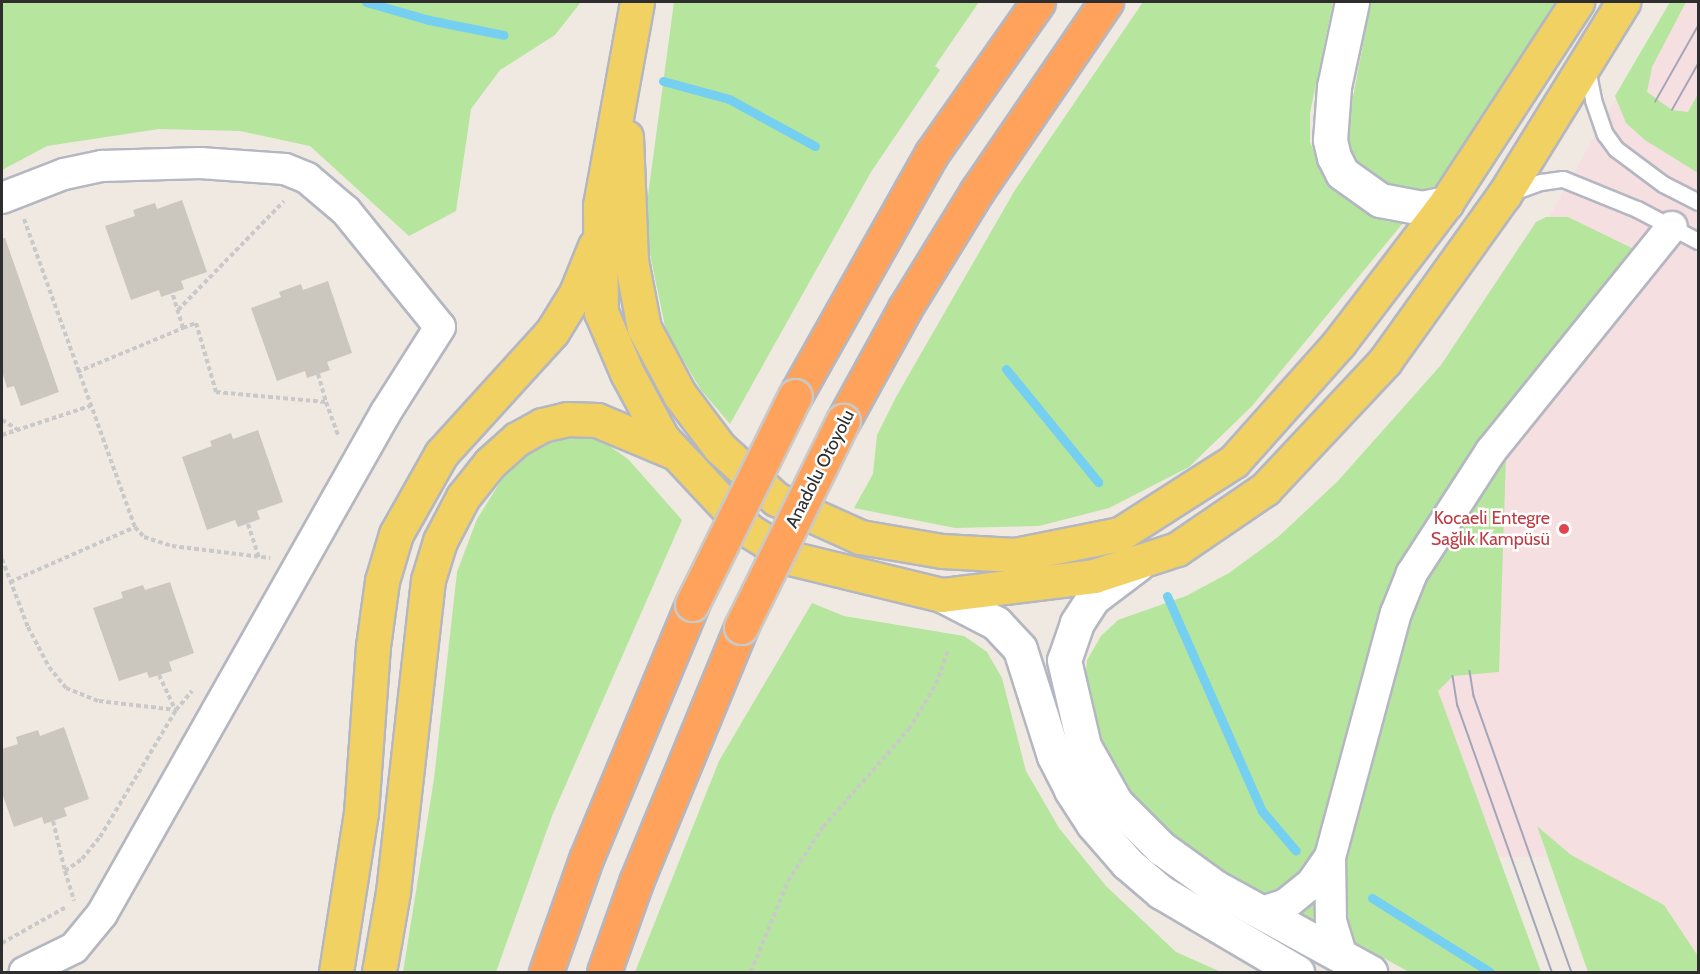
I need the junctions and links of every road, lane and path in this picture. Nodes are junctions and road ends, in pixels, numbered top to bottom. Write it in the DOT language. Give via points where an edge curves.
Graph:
graph roads {
  1 [pos="637,2"];
  2 [pos="1038,2"];
  3 [pos="1106,2"];
  4 [pos="1352,2"];
  5 [pos="1576,2"];
  6 [pos="1623,2"];
  7 [pos="1587,65"];
  8 [pos="623,78"];
  9 [pos="306,178"];
  10 [pos="8,195"];
  11 [pos="1504,195"];
  12 [pos="1698,202"];
  13 [pos="1446,203"];
  14 [pos="1672,227"];
  15 [pos="600,234"];
  16 [pos="1698,241"];
  17 [pos="172,293"];
  18 [pos="178,310"];
  19 [pos="183,328"];
  20 [pos="77,372"];
  21 [pos="318,374"];
  22 [pos="326,402"];
  23 [pos="90,406"];
  24 [pos="2,420"];
  25 [pos="18,429"];
  26 [pos="2,435"];
  27 [pos="340,440"];
  28 [pos="675,453"];
  29 [pos="248,524"];
  30 [pos="135,527"];
  31 [pos="259,557"];
  32 [pos="2,559"];
  33 [pos="277,559"];
  34 [pos="1145,559"];
  35 [pos="10,582"];
  36 [pos="942,595"];
  37 [pos="948,651"];
  38 [pos="159,675"];
  39 [pos="196,684"];
  40 [pos="176,710"];
  41 [pos="53,821"];
  42 [pos="1330,857"];
  43 [pos="65,871"];
  44 [pos="1262,912"];
  45 [pos="2,943"];
  46 [pos="1342,957"];
  47 [pos="25,972"];
  48 [pos="336,972"];
  49 [pos="379,972"];
  50 [pos="546,972"];
  51 [pos="604,972"];
  52 [pos="751,972"];
  53 [pos="1297,972"];
  54 [pos="1370,972"];
  1 -- 8 [label="main road"];
  2 -- 50 [label="highway, bridge" via="933,153 795,396 692,604 586,859"];
  3 -- 51 [label="highway, Anadolu Otoyolu, bridge" via="977,191 905,308 843,421 741,627 636,882"];
  4 -- 13 [label="main road" via="1334,87 1330,140 1334,157 1342,172 1380,200 1422,208"];
  5 -- 13 [label="main road"];
  6 -- 7 [label="main road"];
  7 -- 11 [label="main road"];
  7 -- 12 [label="lane" via="1605,134 1616,148 1663,184"];
  8 -- 13 [label="main road" via="631,260 644,327 680,396 720,448 776,499 860,537 942,551 1015,555 1120,534 1234,460 1339,343"];
  8 -- 15 [label="main road" via="600,206"];
  9 -- 10 [label="street" via="285,169 249,164 139,162 64,174"];
  9 -- 18 [label="path"];
  9 -- 47 [label="street" via="346,211 440,327 386,412 102,914 74,948"];
  10 -- 20 [label="path"];
  11 -- 14 [label="lane" via="1563,179"];
  11 -- 34 [label="main road" via="1385,361 1265,489 1177,549"];
  14 -- 16 [label="lane"];
  14 -- 42 [label="street" via="1491,451 1412,573 1396,613"];
  15 -- 28 [label="main road" via="600,312 627,373 662,438"];
  15 -- 48 [label="main road" via="576,293 552,332 441,454 396,534 382,581 373,646 361,813"];
  17 -- 18 [label="path"];
  18 -- 19 [label="path"];
  19 -- 20 [label="path"];
  19 -- 22 [label="path" via="196,323 216,392"];
  20 -- 23 [label="path"];
  21 -- 22 [label="path"];
  22 -- 27 [label="path"];
  23 -- 25 [label="path"];
  23 -- 30 [label="path"];
  24 -- 25 [label="path"];
  25 -- 26 [label="path"];
  28 -- 36 [label="main road" via="748,530 794,559"];
  28 -- 49 [label="main road" via="597,420 567,419 542,425 517,439 490,462 463,497 440,541 426,592 396,869"];
  29 -- 31 [label="path"];
  30 -- 31 [label="path" via="144,537 172,546"];
  30 -- 35 [label="path"];
  31 -- 33 [label="path"];
  32 -- 35 [label="path"];
  34 -- 36 [label="main road" via="1094,576"];
  34 -- 44 [label="main road" via="1093,598 1069,640 1064,674 1084,746 1116,803 1161,848 1215,887"];
  35 -- 40 [label="path" via="44,658 66,688 99,701"];
  36 -- 53 [label="main road" via="996,623 1020,649 1054,756 1093,824 1127,863 1161,892"];
  37 -- 52 [label="path" via="936,684 909,729 823,828 788,881"];
  38 -- 40 [label="path"];
  39 -- 40 [label="path"];
  40 -- 43 [label="path" via="100,837 82,859"];
  41 -- 43 [label="path"];
  42 -- 44 [label="street" via="1311,884 1286,904"];
  42 -- 46 [label="street" via="1331,921"];
  43 -- 45 [label="path" via="74,903"];
  44 -- 46 [label="main road"];
  46 -- 54 [label="main road"];
}
